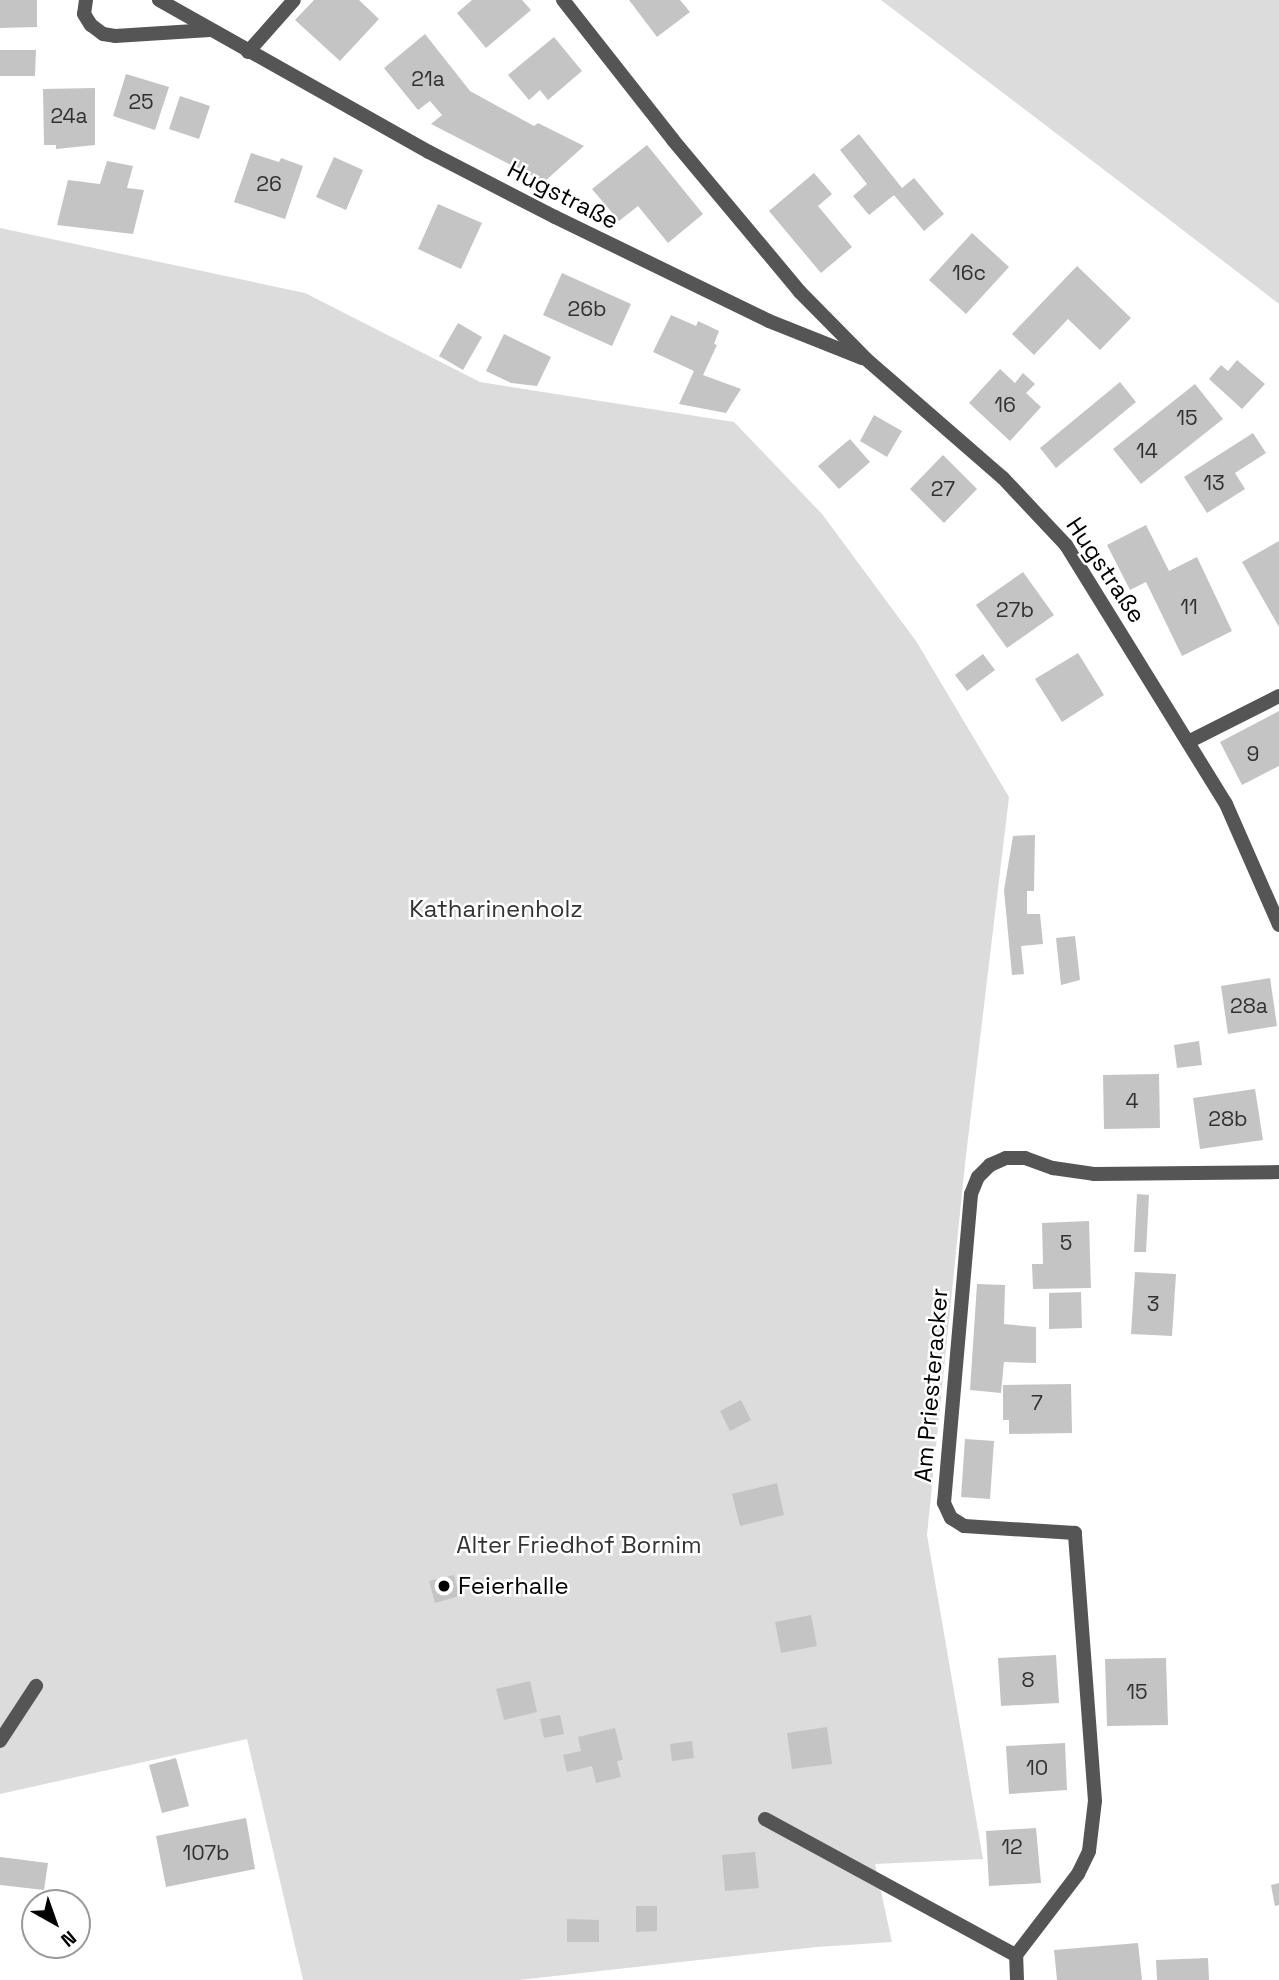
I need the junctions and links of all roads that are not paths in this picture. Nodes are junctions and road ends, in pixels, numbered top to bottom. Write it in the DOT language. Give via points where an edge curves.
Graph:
graph roads {
  1 [pos="86,0"];
  2 [pos="159,0"];
  3 [pos="294,0"];
  4 [pos="563,0"];
  5 [pos="211,30"];
  6 [pos="248,52"];
  7 [pos="866,359"];
  8 [pos="1279,696"];
  9 [pos="1188,742"];
  10 [pos="1279,925"];
  11 [pos="1279,1172"];
  12 [pos="36,1686"];
  13 [pos="0,1741"];
  14 [pos="765,1819"];
  15 [pos="1016,1955"];
  16 [pos="1017,1980"];
  1 -- 5 [label="street" via="84,14 103,34"];
  2 -- 5 [label="street, Hugstraße"];
  3 -- 6 [label="street"];
  4 -- 7 [label="street, Hugstraße" via="778,267"];
  5 -- 6 [label="street, Hugstraße"];
  6 -- 7 [label="street, Hugstraße" via="555,217 769,321"];
  7 -- 9 [label="street, Hugstraße" via="1050,525"];
  8 -- 9 [label="street"];
  9 -- 10 [label="street, Hugstraße" via="1226,804"];
  11 -- 15 [label="street, Am Priesteracker" via="1094,1174 1006,1158 978,1177 971,1194 944,1503 951,1518 964,1526 1075,1534 1095,1801 1089,1851 1078,1874"];
  12 -- 13 [label="street"];
  14 -- 15 [label="street"];
  15 -- 16 [label="street"];
}
